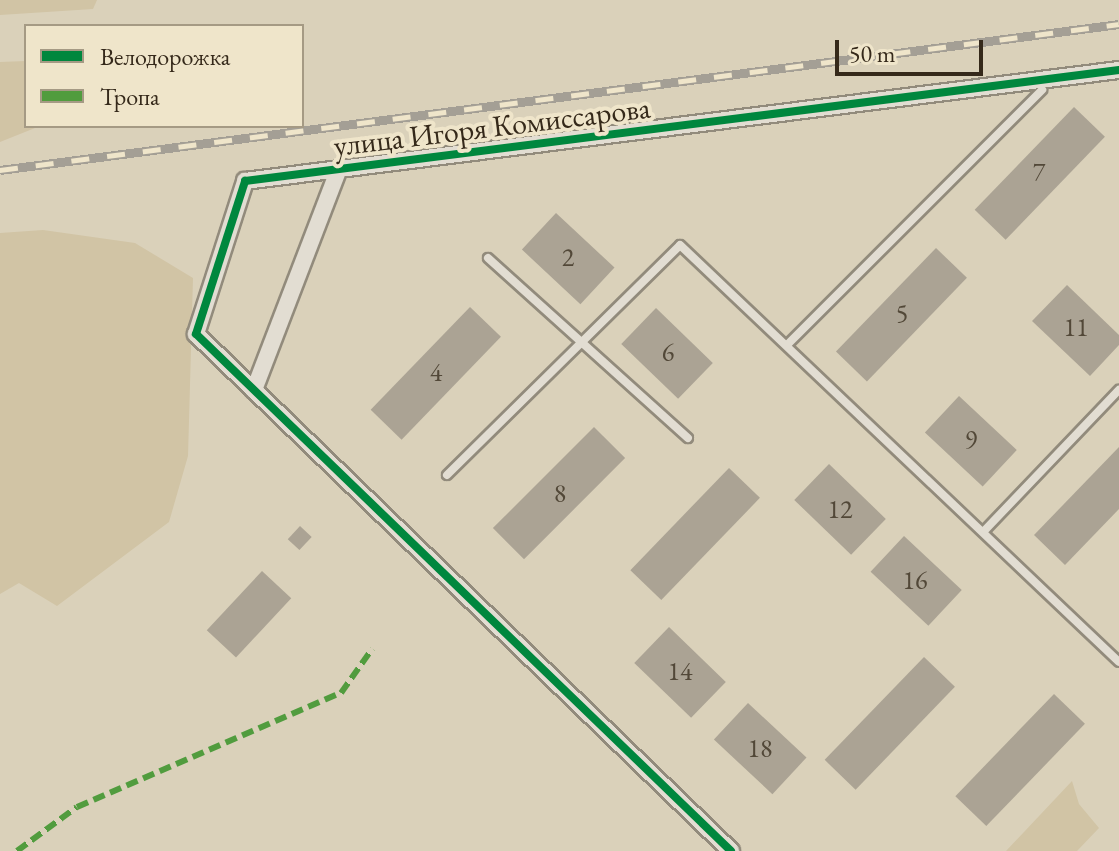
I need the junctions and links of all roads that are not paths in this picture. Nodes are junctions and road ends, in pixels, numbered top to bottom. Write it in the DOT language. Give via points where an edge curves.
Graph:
graph roads {
  1 [pos="1119,70"];
  2 [pos="1042,90"];
  3 [pos="338,171"];
  4 [pos="488,258"];
  5 [pos="581,342"];
  6 [pos="787,345"];
  7 [pos="254,390"];
  8 [pos="1119,390"];
  9 [pos="688,438"];
  10 [pos="447,475"];
  11 [pos="985,530"];
  12 [pos="1119,662"];
  13 [pos="731,851"];
  1 -- 3 [label="street, улица Игоря Комиссарова"];
  2 -- 6 [label="lane"];
  3 -- 7 [label="street"];
  3 -- 7 [label="street, улица Игоря Комиссарова" via="245,181 196,334"];
  4 -- 5 [label="lane"];
  5 -- 6 [label="lane" via="680,245"];
  5 -- 9 [label="lane"];
  5 -- 10 [label="lane"];
  6 -- 11 [label="lane"];
  7 -- 13 [label="street, улица Игоря Комиссарова"];
  8 -- 11 [label="lane"];
  11 -- 12 [label="lane"];
}
